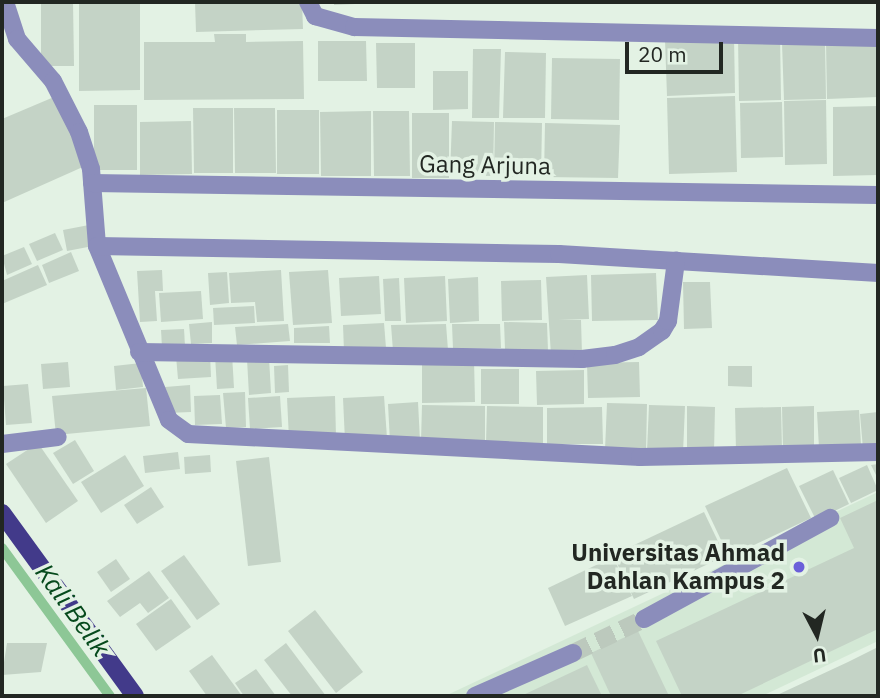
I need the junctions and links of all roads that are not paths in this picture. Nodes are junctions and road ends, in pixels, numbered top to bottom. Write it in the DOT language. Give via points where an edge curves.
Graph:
graph roads {
  1 [pos="5,2"];
  2 [pos="308,2"];
  3 [pos="878,38"];
  4 [pos="92,183"];
  5 [pos="878,195"];
  6 [pos="97,246"];
  7 [pos="676,261"];
  8 [pos="878,273"];
  9 [pos="139,352"];
  10 [pos="58,437"];
  11 [pos="2,444"];
  12 [pos="878,452"];
  13 [pos="2,513"];
  14 [pos="830,518"];
  15 [pos="644,619"];
  16 [pos="573,653"];
  17 [pos="135,696"];
  18 [pos="475,696"];
  1 -- 4 [label="street" via="17,39 53,81 79,132"];
  2 -- 3 [label="street" via="315,16 354,27"];
  4 -- 5 [label="street, Gang Arjuna"];
  4 -- 6 [label="street"];
  6 -- 7 [label="street" via="559,254"];
  6 -- 9 [label="street"];
  7 -- 8 [label="street"];
  7 -- 9 [label="street" via="668,321 662,331 639,347 615,355 582,359"];
  9 -- 12 [label="street" via="169,420 188,434 640,457"];
  10 -- 11 [label="street"];
  13 -- 17 [label="main road"];
  14 -- 15 [label="street"];
  16 -- 18 [label="street"];
}
